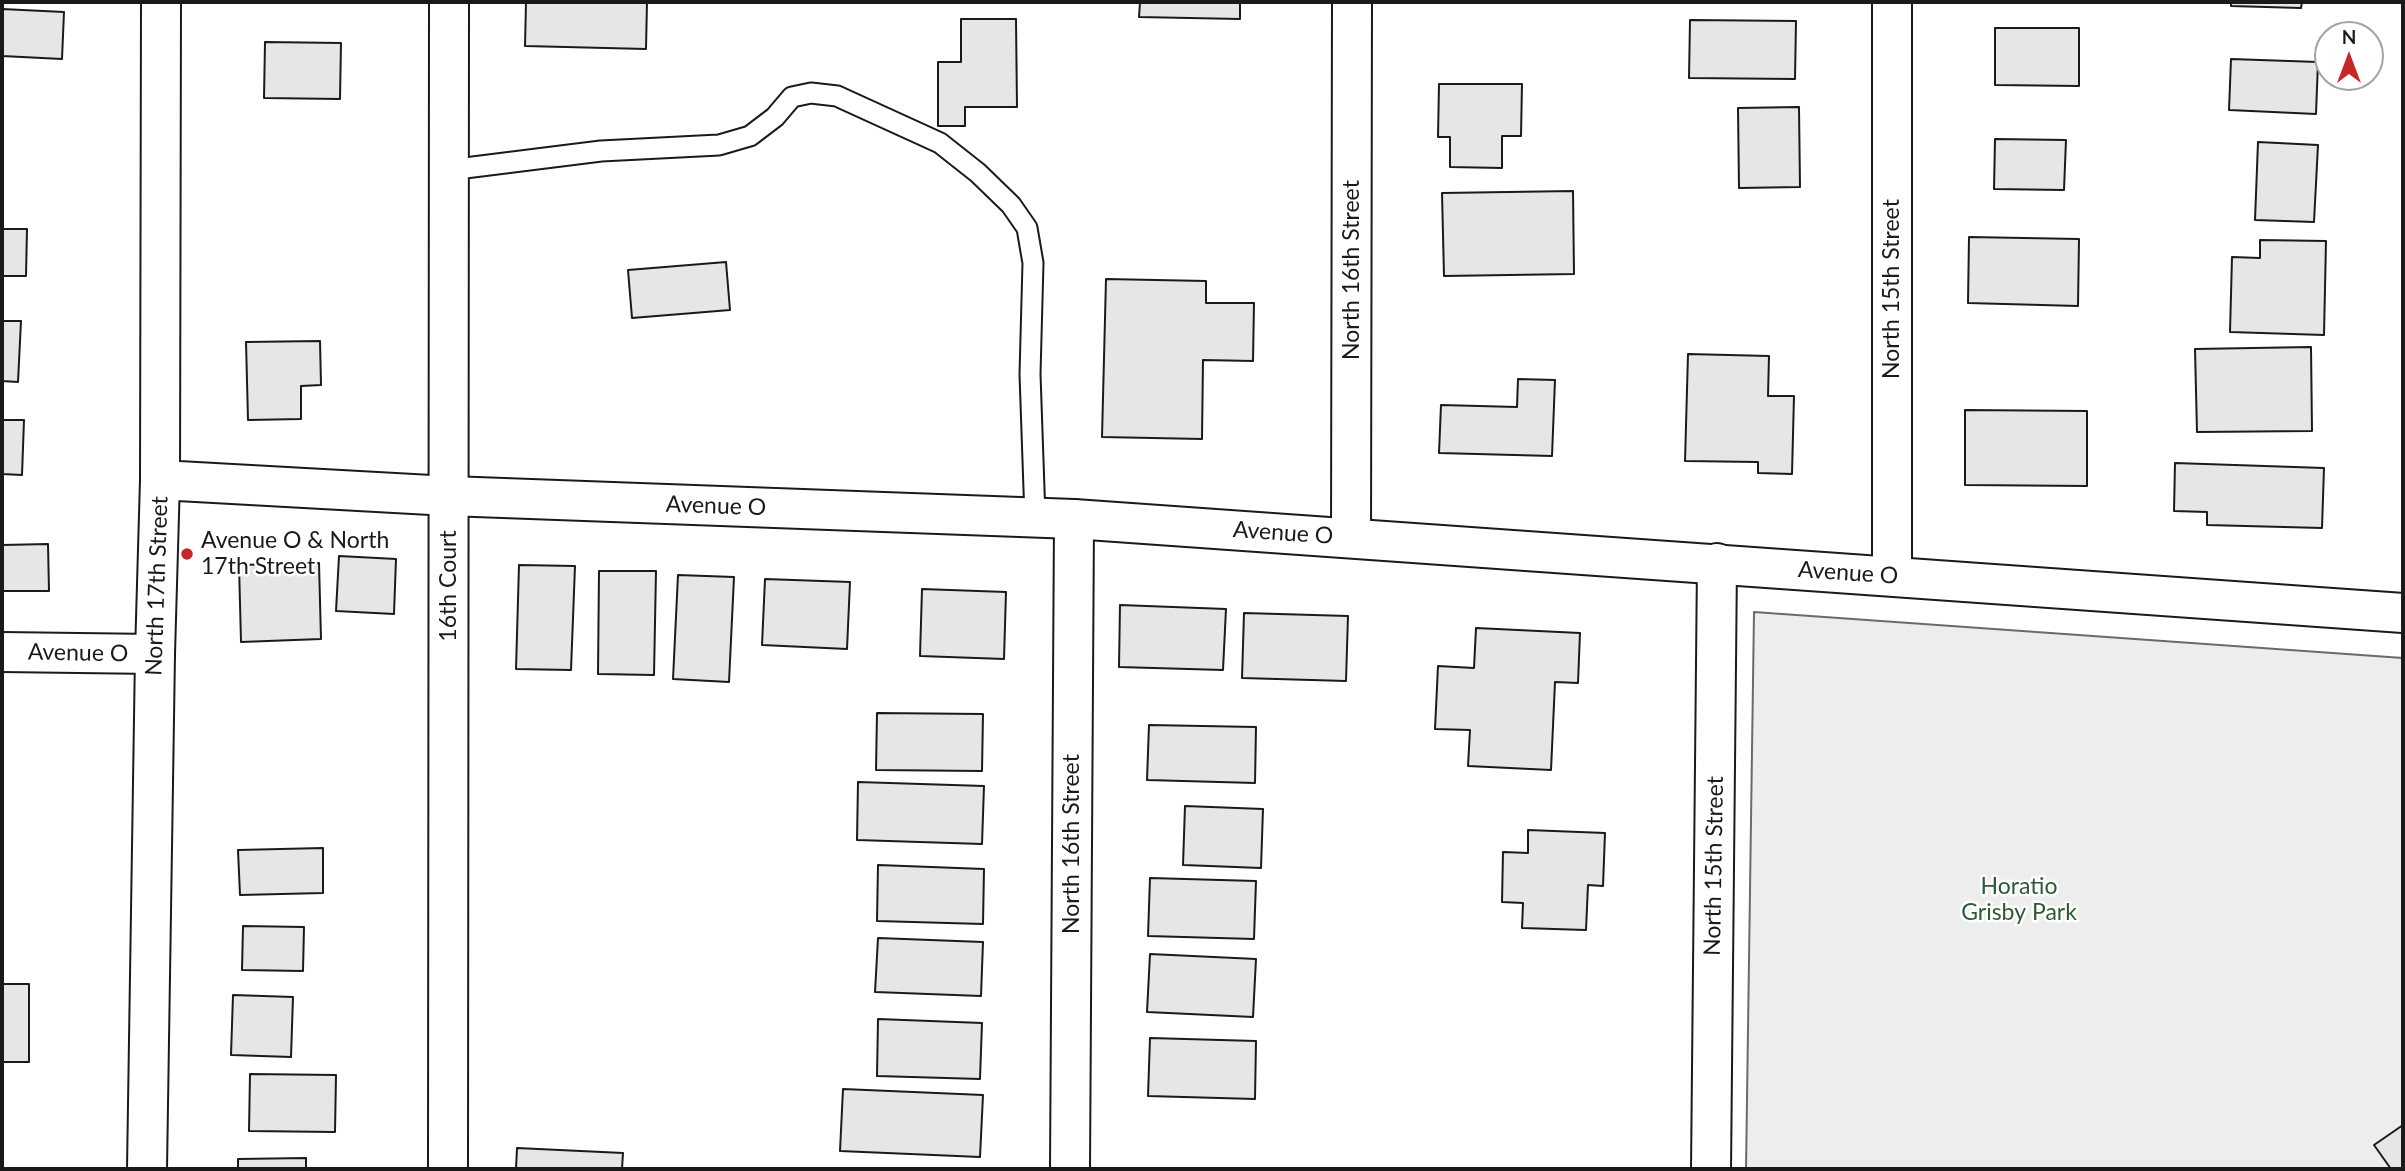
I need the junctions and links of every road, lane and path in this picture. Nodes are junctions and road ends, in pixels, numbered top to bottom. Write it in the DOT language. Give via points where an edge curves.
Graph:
graph roads {
  1 [pos="161,2"];
  2 [pos="449,2"];
  3 [pos="1352,2"];
  4 [pos="1892,2"];
  5 [pos="449,170"];
  6 [pos="160,480"];
  7 [pos="449,496"];
  8 [pos="1035,518"];
  9 [pos="1074,519"];
  10 [pos="1351,538"];
  11 [pos="1717,564"];
  12 [pos="1892,576"];
  13 [pos="2403,613"];
  14 [pos="2,652"];
  15 [pos="155,654"];
  16 [pos="147,1169"];
  17 [pos="448,1169"];
  18 [pos="1070,1169"];
  19 [pos="1711,1169"];
  1 -- 6 [label="street, North 17th Street"];
  2 -- 5 [label="street, 16th Court"];
  3 -- 10 [label="street, North 16th Street"];
  4 -- 12 [label="street, North 15th Street"];
  5 -- 7 [label="street, 16th Court"];
  5 -- 8 [label="lane" via="601,151 719,145 750,136 792,97 811,93 837,96 940,143 1011,205 1027,228 1033,263 1030,374"];
  6 -- 7 [label="street, Avenue O"];
  6 -- 15 [label="street, North 17th Street"];
  7 -- 8 [label="street, Avenue O"];
  7 -- 17 [label="street, 16th Court"];
  8 -- 9 [label="street, Avenue O"];
  9 -- 10 [label="street, Avenue O"];
  9 -- 18 [label="street, North 16th Street"];
  10 -- 11 [label="street, Avenue O"];
  11 -- 12 [label="street, Avenue O"];
  11 -- 19 [label="street, North 15th Street"];
  12 -- 13 [label="street, Avenue O"];
  14 -- 15 [label="street, Avenue O"];
  15 -- 16 [label="street, North 17th Street"];
}
